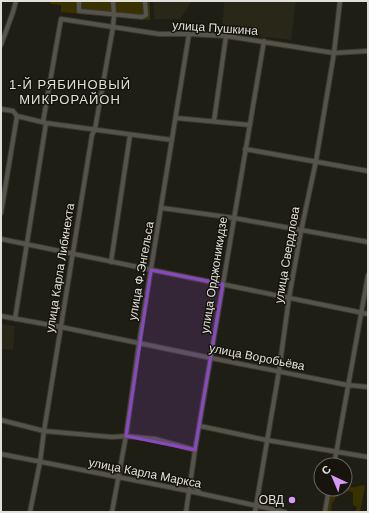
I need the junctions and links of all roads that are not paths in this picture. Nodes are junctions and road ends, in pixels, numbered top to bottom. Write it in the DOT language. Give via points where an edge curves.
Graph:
graph roads {
  1 [pos="16,1"];
  2 [pos="79,1"];
  3 [pos="114,1"];
  4 [pos="145,1"];
  5 [pos="340,1"];
  6 [pos="114,15"];
  7 [pos="113,27"];
  8 [pos="189,34"];
  9 [pos="226,36"];
  10 [pos="264,41"];
  11 [pos="1,45"];
  12 [pos="368,51"];
  13 [pos="334,52"];
  14 [pos="1,109"];
  15 [pos="17,116"];
  16 [pos="176,118"];
  17 [pos="214,122"];
  18 [pos="44,123"];
  19 [pos="250,125"];
  20 [pos="95,129"];
  21 [pos="130,135"];
  22 [pos="172,140"];
  23 [pos="245,149"];
  24 [pos="316,161"];
  25 [pos="368,171"];
  26 [pos="162,208"];
  27 [pos="1,213"];
  28 [pos="234,218"];
  29 [pos="301,231"];
  30 [pos="1,239"];
  31 [pos="368,242"];
  32 [pos="28,245"];
  33 [pos="73,253"];
  34 [pos="111,262"];
  35 [pos="151,270"];
  36 [pos="368,275"];
  37 [pos="223,284"];
  38 [pos="289,298"];
  39 [pos="361,312"];
  40 [pos="368,314"];
  41 [pos="1,316"];
  42 [pos="15,319"];
  43 [pos="61,327"];
  44 [pos="140,343"];
  45 [pos="211,358"];
  46 [pos="279,371"];
  47 [pos="348,385"];
  48 [pos="368,387"];
  49 [pos="1,420"];
  50 [pos="200,426"];
  51 [pos="44,431"];
  52 [pos="126,436"];
  53 [pos="266,440"];
  54 [pos="195,450"];
  55 [pos="337,452"];
  56 [pos="1,454"];
  57 [pos="336,457"];
  58 [pos="368,457"];
  59 [pos="40,462"];
  60 [pos="118,477"];
  61 [pos="191,480"];
  62 [pos="189,491"];
  63 [pos="200,494"];
  64 [pos="328,497"];
  65 [pos="256,506"];
  66 [pos="30,512"];
  67 [pos="112,512"];
  68 [pos="186,512"];
  69 [pos="255,512"];
  70 [pos="285,512"];
  71 [pos="325,512"];
  1 -- 11 [label="street"];
  2 -- 6 [label="street" via="79,11"];
  3 -- 6 [label="street, улица Карла Либкнехта"];
  4 -- 6 [label="street" via="146,15 142,18"];
  5 -- 13 [label="street, улица Свердлова"];
  6 -- 7 [label="street, улица Карла Либкнехта"];
  7 -- 8 [label="street, улица Пушкина" via="159,34"];
  7 -- 18 [label="street, улица Пушкина" via="61,19"];
  7 -- 20 [label="street, улица Карла Либкнехта"];
  8 -- 9 [label="street, улица Пушкина"];
  8 -- 16 [label="street, улица Ф.Энгельса"];
  9 -- 10 [label="street, улица Пушкина"];
  9 -- 17 [label="street"];
  10 -- 13 [label="street, улица Пушкина"];
  10 -- 19 [label="street, улица Орджоникидзе"];
  12 -- 13 [label="street, улица Пушкина"];
  13 -- 24 [label="street, улица Свердлова"];
  14 -- 15 [label="street" via="13,111"];
  15 -- 18 [label="street"];
  15 -- 27 [label="street"];
  16 -- 17 [label="street"];
  16 -- 22 [label="street, улица Ф.Энгельса"];
  17 -- 19 [label="street"];
  18 -- 20 [label="street"];
  18 -- 32 [label="street"];
  19 -- 23 [label="street, улица Орджоникидзе"];
  20 -- 21 [label="street"];
  20 -- 33 [label="street, улица Карла Либкнехта"];
  21 -- 22 [label="street"];
  21 -- 34 [label="street"];
  22 -- 26 [label="street, улица Ф.Энгельса"];
  23 -- 24 [label="street"];
  23 -- 28 [label="street, улица Орджоникидзе"];
  24 -- 25 [label="street"];
  24 -- 29 [label="street, улица Свердлова"];
  26 -- 28 [label="street"];
  26 -- 35 [label="street, улица Ф.Энгельса"];
  28 -- 29 [label="street"];
  28 -- 37 [label="street, улица Орджоникидзе"];
  29 -- 31 [label="street"];
  29 -- 38 [label="street, улица Свердлова"];
  30 -- 32 [label="street"];
  32 -- 33 [label="street"];
  32 -- 42 [label="street"];
  33 -- 34 [label="street"];
  33 -- 43 [label="street, улица Карла Либкнехта"];
  34 -- 35 [label="street"];
  35 -- 37 [label="street"];
  35 -- 44 [label="street, улица Ф.Энгельса"];
  36 -- 39 [label="street"];
  37 -- 38 [label="street"];
  37 -- 45 [label="street, улица Орджоникидзе"];
  38 -- 39 [label="street"];
  38 -- 46 [label="street, улица Свердлова"];
  39 -- 40 [label="street"];
  39 -- 47 [label="street"];
  41 -- 42 [label="street, улица Воробьёва"];
  42 -- 43 [label="street, улица Воробьёва"];
  43 -- 44 [label="street, улица Воробьёва"];
  43 -- 51 [label="street, улица Карла Либкнехта"];
  44 -- 45 [label="street, улица Воробьёва"];
  44 -- 52 [label="street, улица Ф.Энгельса"];
  45 -- 46 [label="street, улица Воробьёва"];
  45 -- 50 [label="street, улица Орджоникидзе"];
  46 -- 47 [label="street, улица Воробьёва"];
  46 -- 53 [label="street, улица Свердлова"];
  47 -- 48 [label="street, улица Воробьёва"];
  47 -- 55 [label="street"];
  49 -- 51 [label="street"];
  50 -- 53 [label="street"];
  50 -- 54 [label="street, улица Орджоникидзе"];
  51 -- 52 [label="street"];
  51 -- 59 [label="street, улица Карла Либкнехта"];
  52 -- 54 [label="street" via="155,439"];
  52 -- 60 [label="street, улица Ф.Энгельса"];
  53 -- 55 [label="street"];
  53 -- 65 [label="street, улица Свердлова"];
  54 -- 61 [label="street, улица Орджоникидзе"];
  55 -- 57 [label="street"];
  55 -- 58 [label="street"];
  56 -- 59 [label="street, улица Карла Маркса"];
  59 -- 60 [label="street, улица Карла Маркса"];
  59 -- 66 [label="street, улица Карла Либкнехта"];
  60 -- 62 [label="street, улица Карла Маркса"];
  60 -- 67 [label="street, улица Ф.Энгельса"];
  61 -- 62 [label="street, улица Орджоникидзе"];
  61 -- 63 [label="street"];
  62 -- 63 [label="street, улица Карла Маркса"];
  62 -- 68 [label="street, улица Орджоникидзе"];
  63 -- 65 [label="street, улица Карла Маркса"];
  64 -- 71 [label="street"];
  65 -- 69 [label="street, улица Свердлова"];
  65 -- 70 [label="street, улица Карла Маркса"];
}
